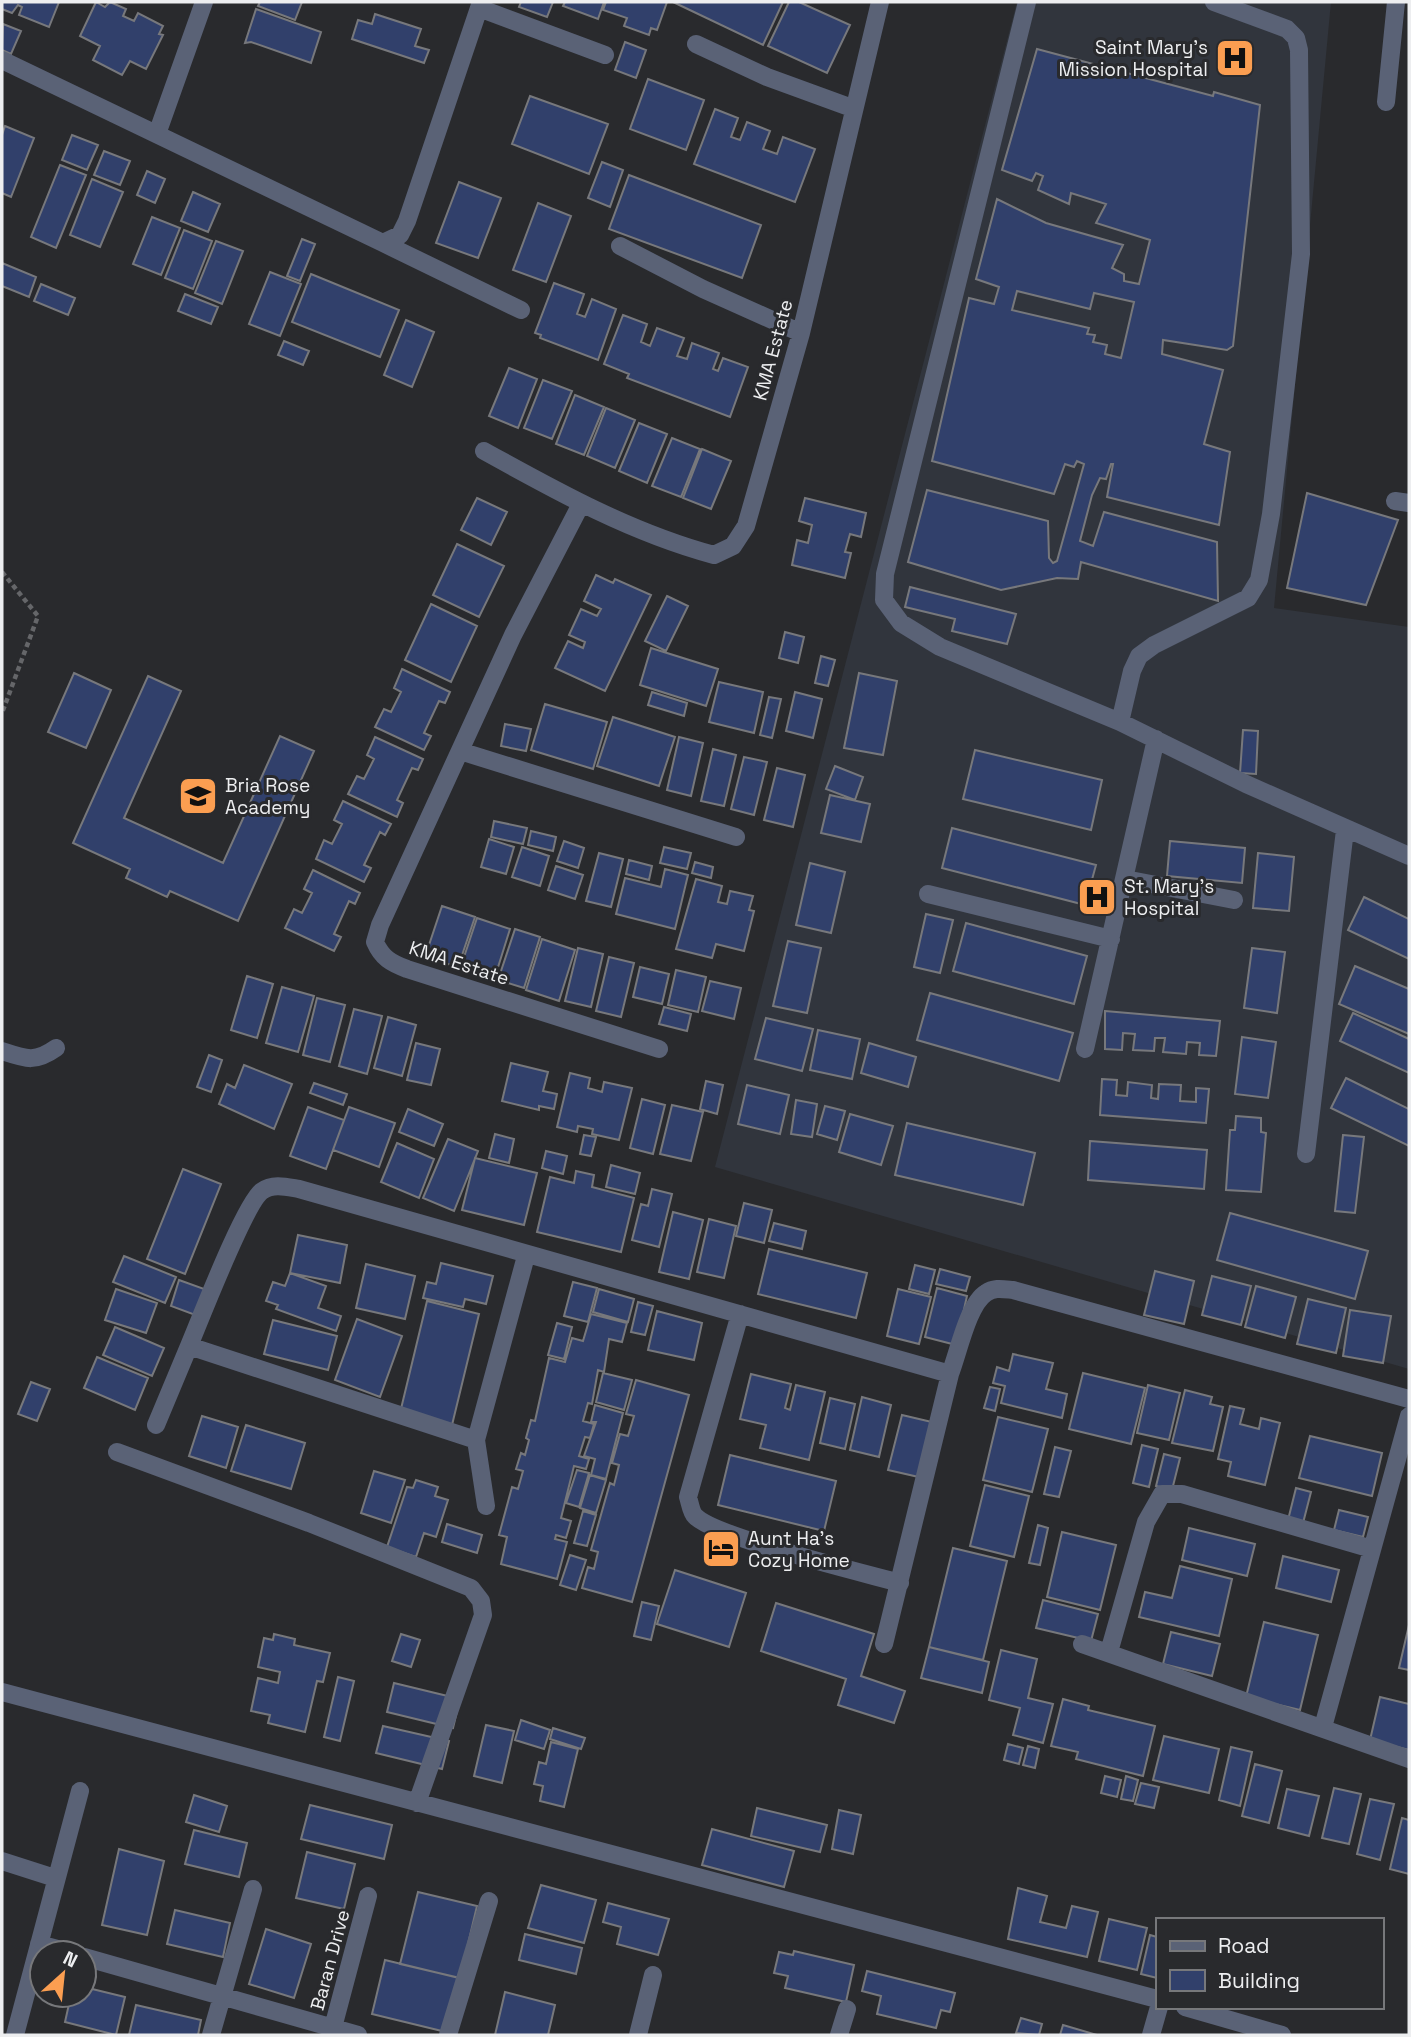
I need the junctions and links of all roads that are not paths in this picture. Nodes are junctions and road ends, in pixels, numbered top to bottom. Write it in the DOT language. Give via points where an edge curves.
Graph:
graph roads {
  1 [pos="204,2"];
  2 [pos="880,2"];
  3 [pos="1027,2"];
  4 [pos="1214,2"];
  5 [pos="1396,2"];
  6 [pos="480,5"];
  7 [pos="696,44"];
  8 [pos="606,55"];
  9 [pos="2,60"];
  10 [pos="1386,102"];
  11 [pos="852,108"];
  12 [pos="157,134"];
  13 [pos="383,243"];
  14 [pos="620,246"];
  15 [pos="521,310"];
  16 [pos="801,333"];
  17 [pos="484,451"];
  18 [pos="581,505"];
  19 [pos="1120,722"];
  20 [pos="1156,740"];
  21 [pos="460,751"];
  22 [pos="1345,830"];
  23 [pos="736,837"];
  24 [pos="1409,856"];
  25 [pos="1125,879"];
  26 [pos="928,894"];
  27 [pos="1234,900"];
  28 [pos="1111,939"];
  29 [pos="56,1048"];
  30 [pos="659,1049"];
  31 [pos="1085,1049"];
  32 [pos="2,1051"];
  33 [pos="1306,1154"];
  34 [pos="526,1256"];
  35 [pos="740,1314"];
  36 [pos="189,1346"];
  37 [pos="950,1374"];
  38 [pos="1409,1399"];
  39 [pos="1409,1416"];
  40 [pos="156,1425"];
  41 [pos="476,1440"];
  42 [pos="117,1452"];
  43 [pos="486,1506"];
  44 [pos="1372,1549"];
  45 [pos="900,1583"];
  46 [pos="884,1644"];
  47 [pos="1082,1644"];
  48 [pos="1109,1652"];
  49 [pos="2,1692"];
  50 [pos="1323,1727"];
  51 [pos="1409,1759"];
  52 [pos="80,1791"];
  53 [pos="417,1803"];
  54 [pos="2,1861"];
  55 [pos="55,1878"];
  56 [pos="253,1889"];
  57 [pos="368,1896"];
  58 [pos="489,1901"];
  59 [pos="40,1939"];
  60 [pos="98,1961"];
  61 [pos="653,1975"];
  62 [pos="28,1986"];
  63 [pos="221,1996"];
  64 [pos="1156,1999"];
  65 [pos="847,2009"];
  66 [pos="1158,2009"];
  67 [pos="1192,2009"];
  68 [pos="332,2032"];
  69 [pos="15,2035"];
  70 [pos="211,2035"];
  71 [pos="358,2035"];
  72 [pos="448,2035"];
  73 [pos="638,2035"];
  74 [pos="839,2035"];
  75 [pos="1151,2035"];
  76 [pos="1282,2035"];
  1 -- 12 [label="street"];
  2 -- 11 [label="street, KMA Estate"];
  3 -- 19 [label="street" via="885,574 884,600 901,624 940,647"];
  4 -- 19 [label="street" via="1287,29 1299,50 1301,254 1271,514 1259,580 1248,598 1139,656"];
  5 -- 10 [label="street"];
  6 -- 8 [label="street"];
  6 -- 13 [label="street" via="407,221 400,235"];
  7 -- 11 [label="street"];
  9 -- 12 [label="street"];
  11 -- 16 [label="street, KMA Estate"];
  12 -- 13 [label="street"];
  13 -- 15 [label="street"];
  14 -- 16 [label="street"];
  16 -- 18 [label="street, KMA Estate" via="746,526 733,546 714,555"];
  17 -- 18 [label="street, KMA Estate"];
  18 -- 21 [label="street, KMA Estate" via="513,635"];
  19 -- 20 [label="street"];
  20 -- 22 [label="street"];
  20 -- 25 [label="street"];
  21 -- 23 [label="street"];
  21 -- 30 [label="street, KMA Estate" via="380,925 374,942 379,953 407,970"];
  22 -- 24 [label="street"];
  22 -- 33 [label="street"];
  25 -- 27 [label="street"];
  25 -- 28 [label="street"];
  26 -- 28 [label="street"];
  28 -- 31 [label="street"];
  29 -- 32 [label="street" via="41,1059"];
  34 -- 35 [label="street"];
  34 -- 36 [label="street" via="276,1186 261,1191 242,1224"];
  34 -- 41 [label="street"];
  35 -- 37 [label="street"];
  35 -- 45 [label="street" via="688,1496 694,1515 747,1540"];
  36 -- 40 [label="street"];
  36 -- 41 [label="street"];
  37 -- 38 [label="street" via="972,1310 984,1293 997,1288"];
  37 -- 45 [label="street"];
  39 -- 44 [label="street"];
  41 -- 43 [label="street"];
  42 -- 53 [label="street" via="471,1588 481,1601 483,1615"];
  44 -- 48 [label="street" via="1182,1494 1162,1494 1146,1522"];
  44 -- 50 [label="street"];
  45 -- 46 [label="street"];
  47 -- 48 [label="street"];
  48 -- 50 [label="street"];
  49 -- 53 [label="street"];
  50 -- 51 [label="street"];
  52 -- 55 [label="street"];
  53 -- 64 [label="street"];
  54 -- 55 [label="street"];
  55 -- 59 [label="street"];
  56 -- 63 [label="street"];
  57 -- 68 [label="street, Baran Drive"];
  58 -- 72 [label="street"];
  60 -- 63 [label="street"];
  61 -- 73 [label="street"];
  62 -- 69 [label="street"];
  63 -- 68 [label="street"];
  63 -- 70 [label="street"];
  65 -- 74 [label="street"];
  66 -- 75 [label="street"];
  67 -- 76 [label="street"];
  68 -- 71 [label="street"];
}
